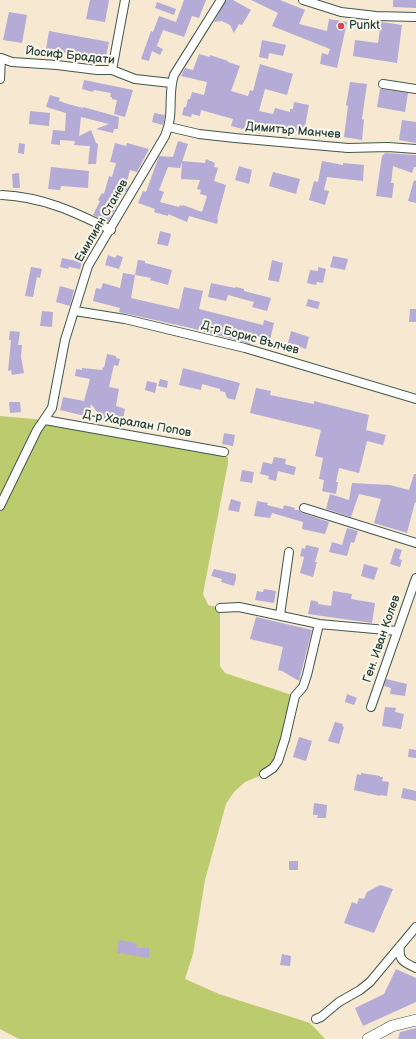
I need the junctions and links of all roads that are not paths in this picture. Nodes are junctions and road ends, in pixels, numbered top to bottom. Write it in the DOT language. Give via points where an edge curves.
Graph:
graph roads {
  1 [pos="125,0"];
  2 [pos="221,0"];
  3 [pos="303,0"];
  4 [pos="416,17"];
  5 [pos="112,70"];
  6 [pos="0,79"];
  7 [pos="171,83"];
  8 [pos="383,84"];
  9 [pos="416,88"];
  10 [pos="169,127"];
  11 [pos="416,149"];
  12 [pos="2,195"];
  13 [pos="111,230"];
  14 [pos="74,311"];
  15 [pos="416,399"];
  16 [pos="45,420"];
  17 [pos="224,452"];
  18 [pos="0,506"];
  19 [pos="304,508"];
  20 [pos="416,543"];
  21 [pos="290,552"];
  22 [pos="416,578"];
  23 [pos="415,587"];
  24 [pos="220,608"];
  25 [pos="280,615"];
  26 [pos="319,624"];
  27 [pos="397,630"];
  28 [pos="371,707"];
  29 [pos="264,774"];
  30 [pos="416,927"];
  31 [pos="400,946"];
  32 [pos="416,968"];
  33 [pos="316,1019"];
  34 [pos="416,1020"];
  35 [pos="368,1039"];
  1 -- 5 [label="street"];
  2 -- 7 [label="street, Емилиян Станев" via="177,69"];
  3 -- 4 [label="street" via="340,12"];
  5 -- 6 [label="street, Йосиф Брадати" via="12,62 1,58"];
  5 -- 7 [label="street, Йосиф Брадати" via="135,79"];
  7 -- 10 [label="street, Емилиян Станев"];
  8 -- 9 [label="street"];
  10 -- 11 [label="street, Димитър Манчев" via="199,134 348,148"];
  10 -- 13 [label="street, Емилиян Станев"];
  12 -- 13 [label="street" via="21,196 58,206"];
  13 -- 14 [label="street, Емилиян Станев" via="88,266"];
  14 -- 15 [label="street, Д-р Борис Вълчев" via="125,319 245,348"];
  14 -- 16 [label="street, Емилиян Станев" via="65,340 52,408"];
  16 -- 17 [label="street, Д-р Харалан Попов"];
  16 -- 18 [label="street, Емилиян Станев" via="37,430"];
  19 -- 20 [label="street"];
  21 -- 25 [label="street"];
  22 -- 23 [label="street, Ген. Иван Колев"];
  23 -- 27 [label="street, Ген. Иван Колев"];
  24 -- 25 [label="street" via="239,607"];
  25 -- 26 [label="street"];
  26 -- 27 [label="street"];
  26 -- 29 [label="street" via="308,675 296,696 278,761"];
  27 -- 28 [label="street, Ген. Иван Колев"];
  30 -- 31 [label="street"];
  31 -- 32 [label="street" via="402,960"];
  31 -- 33 [label="street" via="370,982"];
  34 -- 35 [label="main road" via="392,1026"];
}
